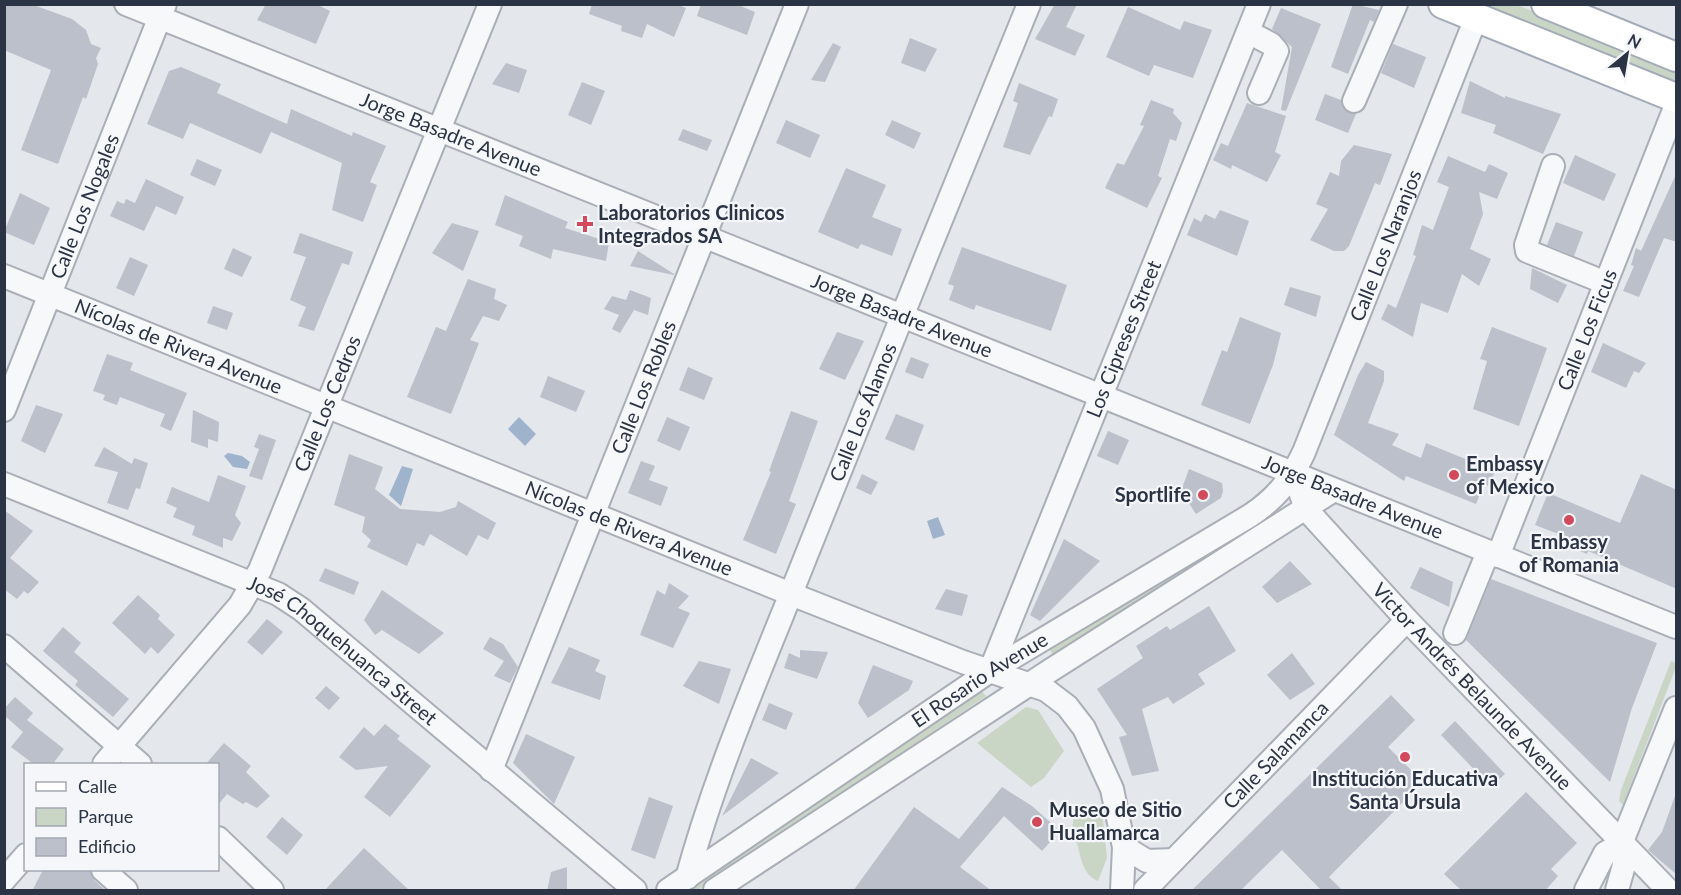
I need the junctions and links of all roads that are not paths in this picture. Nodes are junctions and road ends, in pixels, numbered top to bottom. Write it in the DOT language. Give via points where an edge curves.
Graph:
graph roads {
  1 [pos="126,4"];
  2 [pos="490,4"];
  3 [pos="797,4"];
  4 [pos="1029,4"];
  5 [pos="1259,4"];
  6 [pos="1396,4"];
  7 [pos="1443,4"];
  8 [pos="1546,4"];
  9 [pos="162,11"];
  10 [pos="1476,18"];
  11 [pos="1248,32"];
  12 [pos="1677,57"];
  13 [pos="1259,93"];
  14 [pos="1677,98"];
  15 [pos="1354,101"];
  16 [pos="1677,105"];
  17 [pos="439,130"];
  18 [pos="1553,166"];
  19 [pos="705,237"];
  20 [pos="4,276"];
  21 [pos="1606,283"];
  22 [pos="51,294"];
  23 [pos="901,316"];
  24 [pos="1101,396"];
  25 [pos="327,406"];
  26 [pos="4,410"];
  27 [pos="1294,474"];
  28 [pos="4,484"];
  29 [pos="1334,490"];
  30 [pos="1306,509"];
  31 [pos="594,515"];
  32 [pos="1493,554"];
  33 [pos="252,583"];
  34 [pos="791,594"];
  35 [pos="1407,620"];
  36 [pos="1677,627"];
  37 [pos="1455,633"];
  38 [pos="4,646"];
  39 [pos="990,671"];
  40 [pos="1031,683"];
  41 [pos="1677,708"];
  42 [pos="120,745"];
  43 [pos="106,763"];
  44 [pos="138,763"];
  45 [pos="491,770"];
  46 [pos="702,823"];
  47 [pos="219,839"];
  48 [pos="1621,844"];
  49 [pos="1124,847"];
  50 [pos="720,856"];
  51 [pos="24,857"];
  52 [pos="1174,860"];
  53 [pos="104,871"];
  54 [pos="4,880"];
  55 [pos="677,884"];
  56 [pos="126,891"];
  57 [pos="272,891"];
  58 [pos="635,891"];
  59 [pos="715,891"];
  60 [pos="1122,891"];
  61 [pos="1145,891"];
  62 [pos="1586,891"];
  63 [pos="1617,891"];
  64 [pos="1668,891"];
  1 -- 9 [label="street, Jorge Basadre Avenue"];
  2 -- 17 [label="street, Calle Los Cedros"];
  3 -- 19 [label="street, Calle Los Robles"];
  4 -- 23 [label="street, Calle Los Álamos"];
  5 -- 11 [label="street, Los Cipreses Street"];
  6 -- 15 [label="street"];
  7 -- 10 [label="main road"];
  8 -- 12 [label="main road"];
  9 -- 17 [label="street, Jorge Basadre Avenue"];
  9 -- 22 [label="street, Calle Los Nogales"];
  10 -- 14 [label="main road"];
  10 -- 27 [label="street, Calle Los Naranjos"];
  11 -- 13 [label="street" via="1277,51"];
  11 -- 24 [label="street, Los Cipreses Street"];
  16 -- 21 [label="street, Calle Los Ficus"];
  17 -- 19 [label="street, Jorge Basadre Avenue"];
  17 -- 25 [label="street, Calle Los Cedros"];
  18 -- 21 [label="street" via="1527,251"];
  19 -- 23 [label="street, Jorge Basadre Avenue"];
  19 -- 31 [label="street, Calle Los Robles"];
  20 -- 22 [label="street, Nícolas de Rivera Avenue"];
  21 -- 32 [label="street, Calle Los Ficus"];
  22 -- 25 [label="street, Nícolas de Rivera Avenue"];
  22 -- 26 [label="street, Calle Los Nogales"];
  23 -- 24 [label="street, Jorge Basadre Avenue"];
  23 -- 34 [label="street, Calle Los Álamos"];
  24 -- 27 [label="street, Jorge Basadre Avenue"];
  24 -- 39 [label="street, Los Cipreses Street"];
  25 -- 31 [label="street, Nícolas de Rivera Avenue"];
  25 -- 33 [label="street, Calle Los Cedros"];
  27 -- 29 [label="street, Jorge Basadre Avenue"];
  27 -- 30 [label="street, Victor Andrés Belaunde Avenue"];
  27 -- 39 [label="street, El Rosario Avenue" via="1280,493 1257,511"];
  28 -- 33 [label="street, José Choquehuanca Street"];
  29 -- 30 [label="street, El Rosario Avenue"];
  29 -- 32 [label="street, Jorge Basadre Avenue"];
  30 -- 35 [label="street, Victor Andrés Belaunde Avenue"];
  30 -- 40 [label="street, El Rosario Avenue"];
  31 -- 34 [label="street, Nícolas de Rivera Avenue"];
  31 -- 45 [label="street, Calle Los Robles"];
  32 -- 36 [label="street, Jorge Basadre Avenue"];
  32 -- 37 [label="street, Calle Los Ficus"];
  33 -- 42 [label="street, Calle Los Cedros" via="240,605"];
  33 -- 45 [label="street, José Choquehuanca Street" via="301,609"];
  34 -- 39 [label="street, Nícolas de Rivera Avenue"];
  34 -- 46 [label="street, Calle Los Álamos"];
  35 -- 48 [label="street, Victor Andrés Belaunde Avenue"];
  35 -- 52 [label="street, Calle Salamanca"];
  38 -- 42 [label="street"];
  39 -- 40 [label="street, Nícolas de Rivera Avenue"];
  39 -- 50 [label="street, El Rosario Avenue"];
  40 -- 49 [label="street, Nícolas de Rivera Avenue" via="1067,706 1084,728 1112,789"];
  40 -- 59 [label="street, El Rosario Avenue"];
  41 -- 48 [label="street"];
  42 -- 43 [label="street, Calle Los Cedros"];
  42 -- 44 [label="street"];
  45 -- 58 [label="street, José Choquehuanca Street"];
  46 -- 50 [label="street"];
  46 -- 55 [label="street, Calle Los Álamos"];
  47 -- 57 [label="street"];
  48 -- 62 [label="street" via="1605,853"];
  48 -- 63 [label="street" via="1624,865"];
  48 -- 64 [label="street, Victor Andrés Belaunde Avenue"];
  49 -- 52 [label="street" via="1148,861"];
  49 -- 60 [label="street, Nícolas de Rivera Avenue"];
  50 -- 55 [label="street, El Rosario Avenue"];
  51 -- 54 [label="street"];
  52 -- 61 [label="street, Calle Salamanca"];
  53 -- 56 [label="street"];
}
